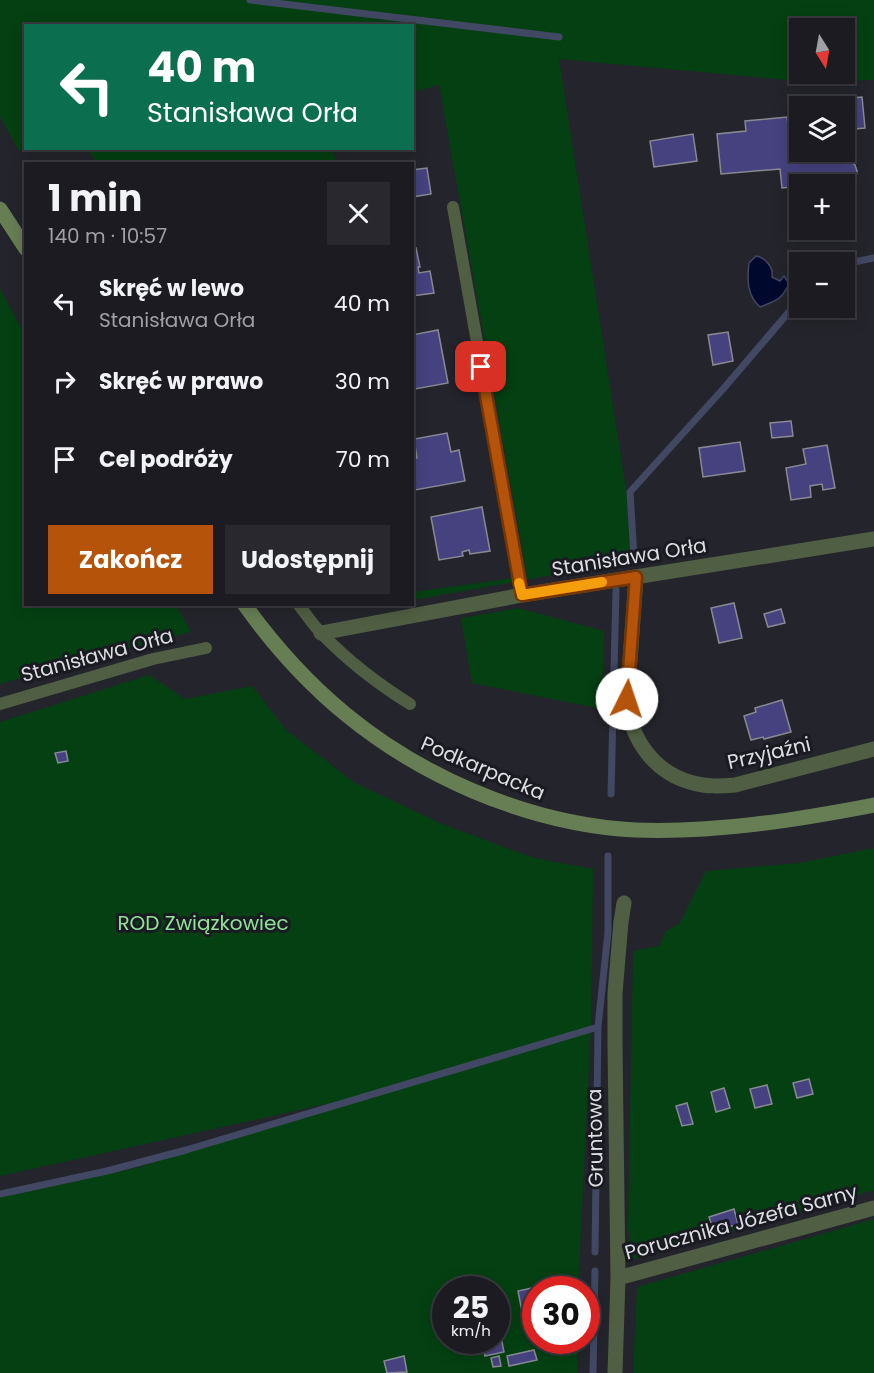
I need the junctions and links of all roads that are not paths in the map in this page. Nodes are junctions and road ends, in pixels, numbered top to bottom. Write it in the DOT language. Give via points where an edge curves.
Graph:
graph roads {
  1 [pos="453,207"];
  2 [pos="0,209"];
  3 [pos="24,246"];
  4 [pos="874,539"];
  5 [pos="636,577"];
  6 [pos="522,595"];
  7 [pos="245,606"];
  8 [pos="300,606"];
  9 [pos="321,633"];
  10 [pos="206,648"];
  11 [pos="0,704"];
  12 [pos="410,704"];
  13 [pos="874,749"];
  14 [pos="874,805"];
  15 [pos="624,903"];
  16 [pos="874,1208"];
  17 [pos="618,1278"];
  18 [pos="615,1373"];
  1 -- 6 [label="lane"];
  2 -- 3 [label="main road"];
  4 -- 5 [label="street, Stanisława Orła"];
  5 -- 6 [label="street, Stanisława Orła"];
  5 -- 13 [label="street, Przyjaźni" via="627,699 634,732 652,760 665,771 694,783 735,785"];
  6 -- 9 [label="street, Stanisława Orła"];
  7 -- 14 [label="main road, Podkarpacka" via="305,679 368,732 427,769 545,817 637,830 702,829 783,821"];
  8 -- 9 [label="lane"];
  9 -- 12 [label="lane" via="369,676"];
  10 -- 11 [label="lane, Stanisława Orła" via="153,659"];
  15 -- 17 [label="street, Gruntowa" via="615,993"];
  16 -- 17 [label="street, Porucznika Józefa Sarny"];
  17 -- 18 [label="street, Gruntowa"];
}
